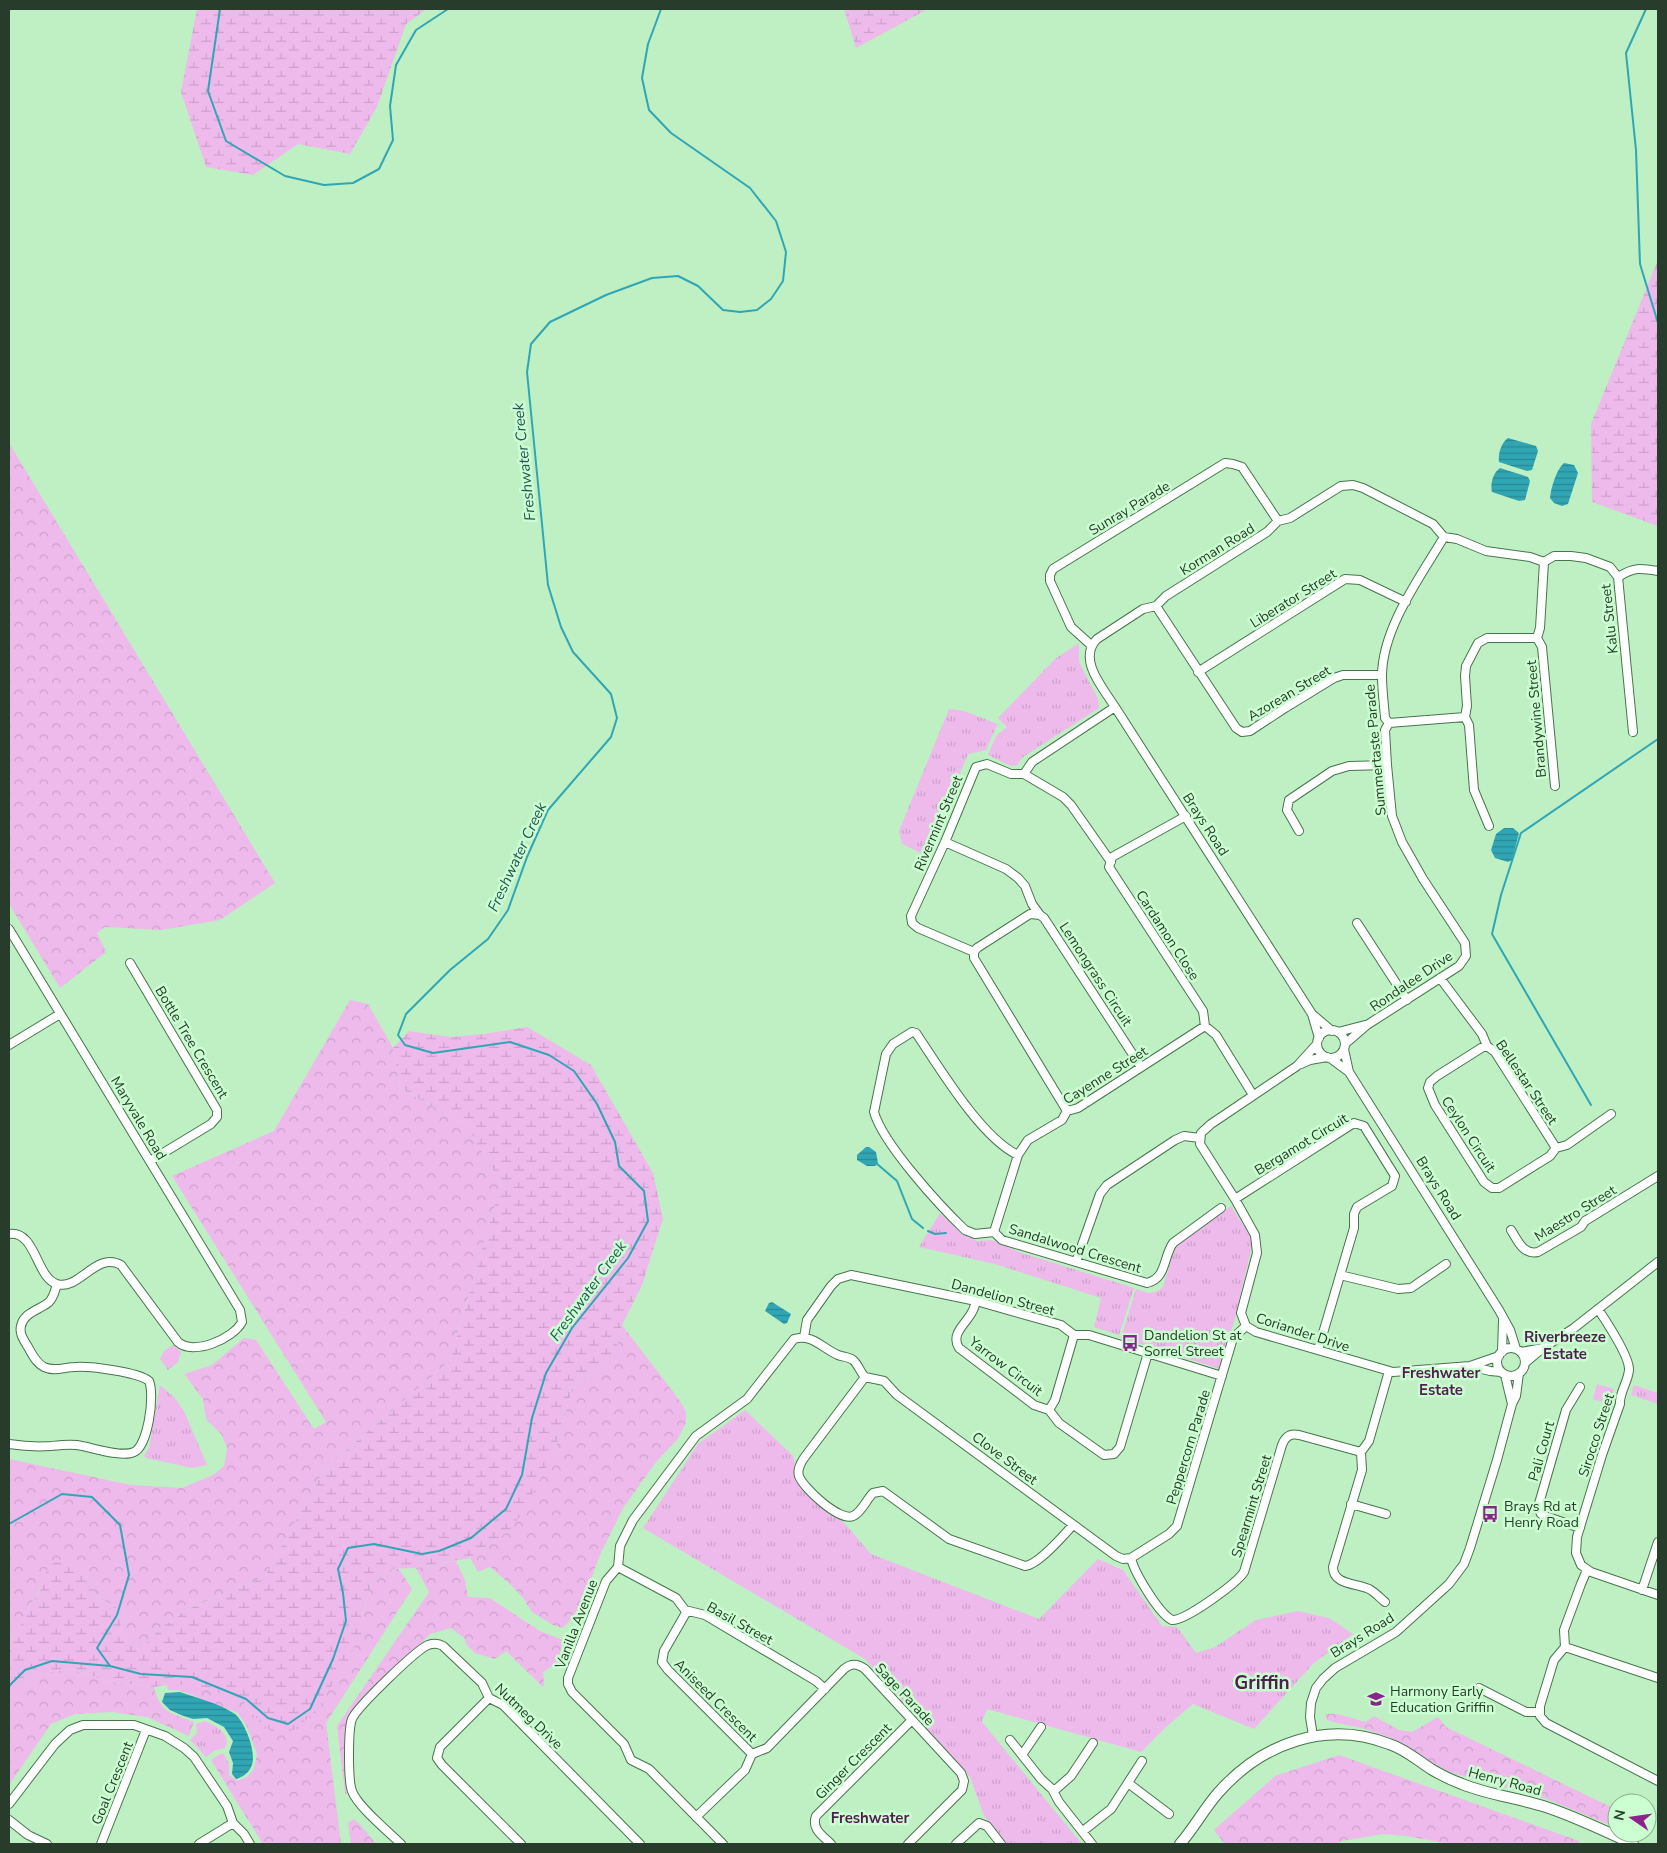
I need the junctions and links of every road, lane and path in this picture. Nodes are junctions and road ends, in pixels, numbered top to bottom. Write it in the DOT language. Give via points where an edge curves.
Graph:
graph roads {
  1 [pos="1278,521"];
  2 [pos="1444,537"];
  3 [pos="1544,562"];
  4 [pos="1658,571"];
  5 [pos="1618,577"];
  6 [pos="1406,602"];
  7 [pos="1156,606"];
  8 [pos="1537,638"];
  9 [pos="1091,645"];
  10 [pos="1198,672"];
  11 [pos="1382,675"];
  12 [pos="1115,707"];
  13 [pos="1465,717"];
  14 [pos="1389,723"];
  15 [pos="1633,732"];
  16 [pos="1387,766"];
  17 [pos="1024,774"];
  18 [pos="1554,786"];
  19 [pos="1186,816"];
  20 [pos="1489,826"];
  21 [pos="1299,831"];
  22 [pos="945,842"];
  23 [pos="1111,862"];
  24 [pos="1040,915"];
  25 [pos="1357,923"];
  26 [pos="9,929"];
  27 [pos="974,952"];
  28 [pos="1466,956"];
  29 [pos="130,963"];
  30 [pos="1440,978"];
  31 [pos="1407,1000"];
  32 [pos="60,1014"];
  33 [pos="1312,1014"];
  34 [pos="1367,1025"];
  35 [pos="1205,1026"];
  36 [pos="1335,1031"];
  37 [pos="1318,1041"];
  38 [pos="9,1045"];
  39 [pos="1486,1045"];
  40 [pos="1344,1046"];
  41 [pos="1328,1058"];
  42 [pos="1297,1066"];
  43 [pos="1141,1067"];
  44 [pos="1349,1072"];
  45 [pos="1253,1095"];
  46 [pos="1067,1111"];
  47 [pos="1611,1114"];
  48 [pos="1200,1138"];
  49 [pos="1556,1148"];
  50 [pos="1018,1155"];
  51 [pos="150,1161"];
  52 [pos="1658,1176"];
  53 [pos="1236,1199"];
  54 [pos="1221,1208"];
  55 [pos="1512,1230"];
  56 [pos="994,1232"];
  57 [pos="9,1234"];
  58 [pos="1076,1262"];
  59 [pos="1658,1262"];
  60 [pos="1446,1264"];
  61 [pos="1340,1276"];
  62 [pos="56,1284"];
  63 [pos="976,1301"];
  64 [pos="1598,1309"];
  65 [pos="1503,1320"];
  66 [pos="1246,1326"];
  67 [pos="1074,1336"];
  68 [pos="804,1337"];
  69 [pos="1543,1348"];
  70 [pos="1318,1350"];
  71 [pos="1518,1351"];
  72 [pos="1148,1353"];
  73 [pos="1501,1354"];
  74 [pos="1525,1363"];
  75 [pos="1470,1366"];
  76 [pos="1389,1371"];
  77 [pos="1503,1373"];
  78 [pos="1520,1373"];
  79 [pos="1222,1376"];
  80 [pos="864,1377"];
  81 [pos="1580,1387"];
  82 [pos="1512,1404"];
  83 [pos="1049,1410"];
  84 [pos="9,1444"];
  85 [pos="1361,1452"];
  86 [pos="1351,1504"];
  87 [pos="1386,1514"];
  88 [pos="1073,1524"];
  89 [pos="1580,1528"];
  90 [pos="1658,1542"];
  91 [pos="1131,1558"];
  92 [pos="618,1567"];
  93 [pos="1588,1570"];
  94 [pos="1642,1590"];
  95 [pos="1658,1595"];
  96 [pos="1385,1602"];
  97 [pos="687,1611"];
  98 [pos="1565,1647"];
  99 [pos="1658,1678"];
  100 [pos="1479,1688"];
  101 [pos="825,1689"];
  102 [pos="489,1698"];
  103 [pos="1539,1712"];
  104 [pos="912,1720"];
  105 [pos="1041,1727"];
  106 [pos="146,1730"];
  107 [pos="1313,1736"];
  108 [pos="1010,1740"];
  109 [pos="1093,1743"];
  110 [pos="752,1754"];
  111 [pos="1022,1755"];
  112 [pos="1142,1761"];
  113 [pos="1658,1780"];
  114 [pos="1128,1783"];
  115 [pos="1054,1791"];
  116 [pos="9,1804"];
  117 [pos="1169,1814"];
  118 [pos="696,1817"];
  119 [pos="9,1820"];
  120 [pos="233,1823"];
  121 [pos="1083,1831"];
  122 [pos="48,1844"];
  123 [pos="101,1844"];
  124 [pos="199,1844"];
  125 [pos="250,1844"];
  126 [pos="401,1844"];
  127 [pos="521,1844"];
  128 [pos="640,1844"];
  129 [pos="723,1844"];
  130 [pos="831,1844"];
  131 [pos="908,1844"];
  132 [pos="956,1844"];
  133 [pos="1002,1844"];
  134 [pos="1092,1844"];
  135 [pos="1180,1844"];
  136 [pos="1633,1844"];
  1 -- 2 [label="street, Korman Road" via="1290,518 1341,486 1360,487 1434,524"];
  1 -- 7 [label="street, Korman Road" via="1267,532 1166,596"];
  1 -- 9 [label="street, Sunray Parade" via="1242,467 1225,463 1052,569 1050,581 1071,627"];
  2 -- 3 [label="street" via="1486,552 1530,556"];
  2 -- 6 [label="street, Summertaste Parade"];
  3 -- 5 [label="street, Kalu Street" via="1554,556 1586,558 1610,567"];
  3 -- 8 [label="street, Brandywine Street"];
  4 -- 5 [label="street" via="1631,569"];
  5 -- 15 [label="street, Kalu Street"];
  6 -- 10 [label="street, Liberator Street" via="1360,580 1345,579"];
  6 -- 11 [label="street, Summertaste Parade" via="1385,653"];
  7 -- 9 [label="street, Korman Road" via="1143,609"];
  7 -- 10 [label="street, Azorean Street"];
  8 -- 13 [label="street" via="1494,637 1478,643 1466,666 1468,706"];
  8 -- 18 [label="street, Brandywine Street" via="1542,647"];
  9 -- 12 [label="street, Brays Road" via="1089,664"];
  10 -- 11 [label="street, Azorean Street" via="1236,728 1246,732 1334,678"];
  11 -- 14 [label="street, Summertaste Parade" via="1385,718"];
  12 -- 17 [label="street" via="1032,762"];
  12 -- 19 [label="street, Brays Road"];
  13 -- 14 [label="street"];
  13 -- 20 [label="street" via="1469,725 1474,790"];
  14 -- 16 [label="street, Summertaste Parade" via="1385,730"];
  16 -- 21 [label="street" via="1349,766 1332,771 1289,800 1287,810"];
  16 -- 28 [label="street, Summertaste Parade" via="1392,816 1402,842 1465,943"];
  17 -- 22 [label="street, Rivermint Street" via="1011,774 987,764 976,767"];
  17 -- 23 [label="street" via="1063,796"];
  19 -- 23 [label="street" via="1112,857"];
  19 -- 33 [label="street, Brays Road"];
  22 -- 24 [label="street" via="1006,869 1018,878"];
  22 -- 27 [label="street, Rivermint Street" via="911,916 912,923"];
  23 -- 35 [label="street, Cardamon Close" via="1109,867 1203,1011"];
  24 -- 27 [label="street, Lemongrass Circuit" via="1030,914"];
  24 -- 43 [label="street, Lemongrass Circuit"];
  25 -- 31 [label="street"];
  26 -- 32 [label="street, Maryvale Road"];
  27 -- 46 [label="street" via="978,966"];
  28 -- 30 [label="street, Rondalee Drive" via="1459,966"];
  29 -- 51 [label="street, Bottle Tree Crescent" via="217,1110 217,1117 211,1124"];
  30 -- 31 [label="street, Rondalee Drive"];
  30 -- 39 [label="street, Bellestar Street" via="1482,1034"];
  31 -- 34 [label="street, Rondalee Drive"];
  32 -- 38 [label="street"];
  32 -- 51 [label="street, Maryvale Road"];
  33 -- 36 [label="street, Brays Road"];
  33 -- 37 [label="street, Brays Road"];
  34 -- 36 [label="street, Rondalee Drive"];
  34 -- 40 [label="street, Rondalee Drive"];
  35 -- 43 [label="street, Cayenne Street"];
  35 -- 45 [label="street, Cardamon Close" via="1216,1034"];
  36 -- 37 [label="street" via="1324,1032"];
  36 -- 40 [label="street" via="1342,1036"];
  37 -- 41 [label="street" via="1320,1052"];
  37 -- 42 [label="street"];
  39 -- 49 [label="street, Bellestar Street" via="1495,1052"];
  39 -- 49 [label="street, Ceylon Circuit" via="1436,1076 1428,1088 1435,1105 1484,1182 1492,1188 1499,1188 1550,1156"];
  40 -- 41 [label="street" via="1338,1056"];
  40 -- 44 [label="street, Brays Road"];
  41 -- 42 [label="street" via="1310,1060"];
  41 -- 44 [label="street, Brays Road"];
  42 -- 45 [label="street"];
  43 -- 46 [label="street, Cayenne Street" via="1078,1108"];
  44 -- 65 [label="street, Brays Road"];
  45 -- 48 [label="street" via="1211,1124"];
  46 -- 50 [label="street, Cayenne Street" via="1062,1120 1028,1140"];
  47 -- 49 [label="street" via="1567,1145"];
  48 -- 53 [label="street, Coriander Drive" via="1200,1144"];
  48 -- 58 [label="street" via="1184,1136 1175,1140 1107,1185 1100,1194"];
  50 -- 56 [label="street, Cayenne Street"];
  50 -- 56 [label="street, Sandalwood Crescent" via="1006,1149 984,1128 916,1033 912,1032 888,1048 874,1112 876,1121 907,1165 965,1230 975,1234"];
  51 -- 62 [label="street, Maryvale Road" via="240,1310 242,1322 237,1329 213,1343 186,1347 178,1342 125,1269 116,1263 107,1262 70,1283"];
  52 -- 55 [label="street, Maestro Street" via="1538,1252 1530,1253 1523,1249"];
  53 -- 61 [label="street, Bergamot Circuit" via="1354,1124 1364,1126 1395,1176 1392,1186 1357,1207"];
  53 -- 66 [label="street, Coriander Drive" via="1255,1235 1257,1253 1241,1310"];
  54 -- 58 [label="street, Sandalwood Crescent" via="1173,1243 1167,1251 1162,1274 1154,1282 1147,1283"];
  56 -- 58 [label="street, Sandalwood Crescent" via="1002,1240"];
  57 -- 62 [label="street" via="24,1238 49,1279"];
  59 -- 64 [label="street"];
  60 -- 61 [label="street" via="1411,1288 1398,1290"];
  61 -- 70 [label="street, Bergamot Circuit"];
  62 -- 84 [label="street" via="49,1302 22,1321 22,1337 35,1359 45,1368 96,1368 140,1376 149,1381 152,1395 144,1440 129,1454 66,1444"];
  63 -- 67 [label="street, Dandelion Street" via="1061,1325"];
  63 -- 68 [label="street, Dandelion Street" via="848,1276 836,1282 807,1320"];
  63 -- 83 [label="street, Yarrow Circuit" via="972,1314 957,1334 958,1346 1032,1404"];
  64 -- 69 [label="street"];
  64 -- 89 [label="street, Sirocco Street" via="1627,1360 1629,1370"];
  65 -- 71 [label="street, Brays Road"];
  65 -- 73 [label="street, Brays Road"];
  66 -- 70 [label="street, Coriander Drive" via="1256,1332"];
  66 -- 79 [label="street, Peppercorn Parade" via="1233,1338"];
  67 -- 72 [label="street, Dandelion Street" via="1089,1335"];
  67 -- 83 [label="street"];
  68 -- 80 [label="street" via="851,1359"];
  68 -- 92 [label="street, Vanilla Avenue" via="790,1342 747,1399 692,1441 630,1526 619,1549"];
  69 -- 71 [label="street"];
  69 -- 74 [label="street"];
  70 -- 76 [label="street, Coriander Drive"];
  71 -- 73 [label="street" via="1511,1348"];
  71 -- 74 [label="street"];
  72 -- 79 [label="street, Dandelion Street"];
  72 -- 83 [label="street, Yarrow Circuit" via="1120,1447 1114,1454 1106,1456 1099,1453 1059,1424"];
  73 -- 75 [label="street, Coriander Drive"];
  73 -- 77 [label="street" via="1498,1364"];
  74 -- 78 [label="street"];
  75 -- 76 [label="street, Coriander Drive"];
  75 -- 77 [label="street, Coriander Drive"];
  76 -- 85 [label="street" via="1370,1441"];
  77 -- 78 [label="street" via="1512,1376"];
  77 -- 82 [label="street, Brays Road"];
  78 -- 82 [label="street, Brays Road"];
  79 -- 91 [label="street, Peppercorn Parade" via="1177,1526"];
  80 -- 88 [label="street, Clove Street" via="885,1382 897,1395"];
  80 -- 88 [label="street" via="798,1469 806,1487 835,1512 843,1517 852,1517 873,1493 883,1491 949,1539 1025,1566 1037,1561"];
  81 -- 89 [label="street, Pali Court" via="1566,1410 1538,1507 1545,1516"];
  82 -- 107 [label="street, Brays Road" via="1472,1542 1459,1571 1441,1592 1396,1632 1335,1668 1323,1679 1311,1703"];
  85 -- 86 [label="street" via="1362,1470"];
  85 -- 91 [label="street, Spearmint Street" via="1299,1434 1286,1437 1244,1572 1236,1582 1184,1617 1172,1620 1164,1614 1138,1576"];
  86 -- 87 [label="street"];
  86 -- 96 [label="street" via="1333,1573 1339,1580 1371,1590"];
  88 -- 91 [label="street, Clove Street" via="1116,1556"];
  89 -- 93 [label="street, Sirocco Street" via="1576,1553 1581,1565"];
  90 -- 94 [label="street"];
  92 -- 97 [label="street, Basil Street" via="676,1598"];
  92 -- 118 [label="street, Vanilla Avenue" via="603,1587 570,1670 569,1686 575,1696 624,1744 631,1760 649,1768"];
  93 -- 94 [label="street"];
  93 -- 98 [label="street" via="1564,1630"];
  94 -- 95 [label="street"];
  97 -- 101 [label="street, Basil Street" via="705,1615"];
  97 -- 110 [label="street, Aniseed Crescent" via="664,1651 663,1664"];
  98 -- 99 [label="street"];
  98 -- 103 [label="street" via="1554,1660"];
  100 -- 103 [label="street" via="1526,1712"];
  101 -- 104 [label="street, Sage Parade" via="847,1667 857,1664"];
  101 -- 110 [label="street, Sage Parade" via="767,1748"];
  102 -- 126 [label="street, Nutmeg Drive" via="482,1683 436,1643 413,1654 355,1713 350,1728 352,1791"];
  102 -- 127 [label="street" via="440,1747 438,1758"];
  102 -- 128 [label="street, Nutmeg Drive" via="503,1705"];
  103 -- 113 [label="street" via="1546,1723"];
  104 -- 130 [label="street, Ginger Crescent" via="816,1816 815,1827"];
  104 -- 131 [label="street, Sage Parade" via="961,1773 964,1783 960,1792"];
  105 -- 111 [label="street"];
  106 -- 116 [label="street" via="129,1725 83,1725 70,1730 60,1738"];
  106 -- 120 [label="street" via="165,1736 194,1757 227,1806"];
  106 -- 123 [label="street, Goal Crescent"];
  107 -- 135 [label="main road" via="1268,1753 1240,1772 1220,1791"];
  107 -- 136 [label="main road, Henry Road" via="1356,1735 1388,1743 1455,1782 1547,1807"];
  108 -- 111 [label="street"];
  109 -- 115 [label="street" via="1071,1776"];
  110 -- 118 [label="street, Sage Parade" via="745,1770"];
  111 -- 115 [label="street"];
  112 -- 114 [label="street"];
  114 -- 117 [label="street"];
  114 -- 121 [label="street" via="1108,1813"];
  115 -- 121 [label="street"];
  118 -- 129 [label="street, Vanilla Avenue"];
  119 -- 122 [label="street" via="28,1835"];
  120 -- 124 [label="street"];
  120 -- 125 [label="street"];
  121 -- 134 [label="street"];
  132 -- 133 [label="street" via="979,1823 987,1826"];
}
